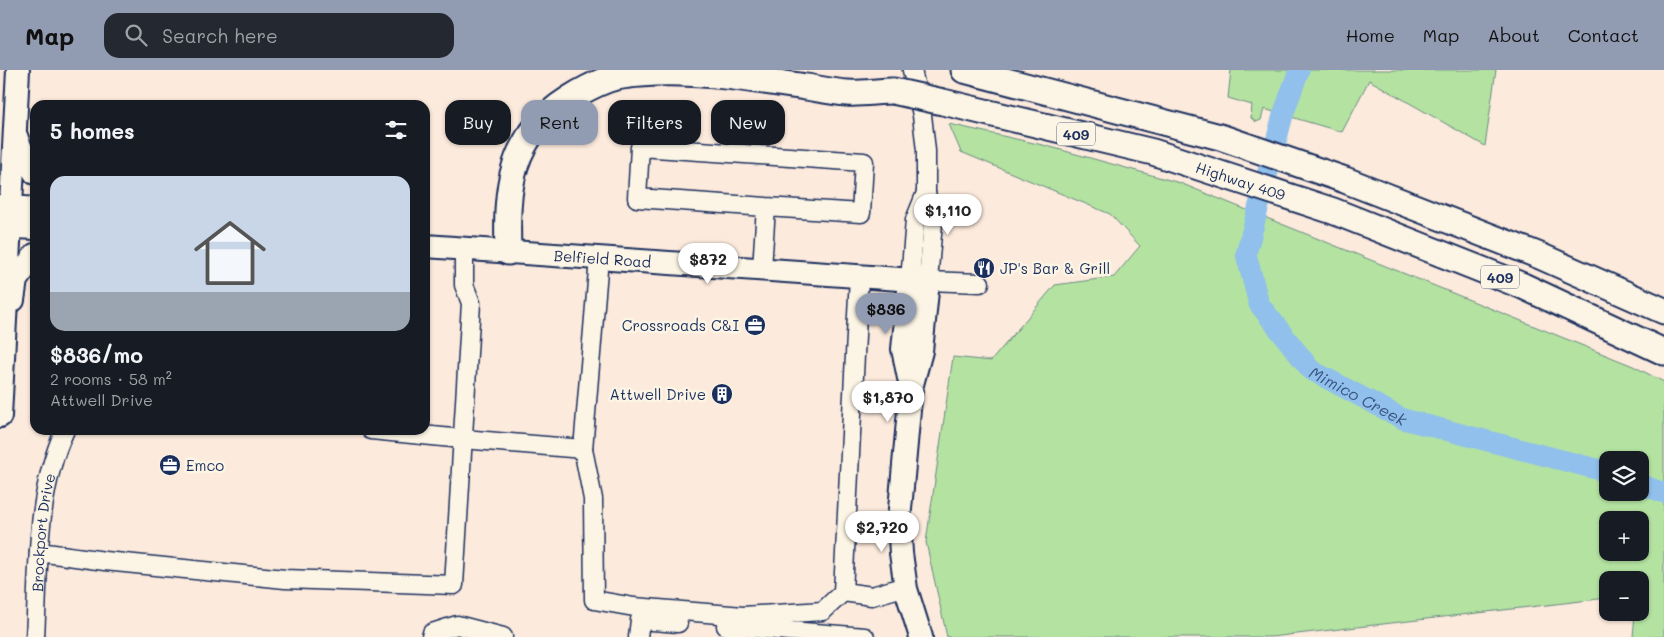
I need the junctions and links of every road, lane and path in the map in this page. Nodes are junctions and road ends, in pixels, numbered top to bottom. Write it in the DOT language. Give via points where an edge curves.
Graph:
graph roads {
  1 [pos="18,70"];
  2 [pos="795,70"];
  3 [pos="912,70"];
  4 [pos="964,70"];
  5 [pos="892,90"];
  6 [pos="14,132"];
  7 [pos="30,165"];
  8 [pos="766,207"];
  9 [pos="30,209"];
  10 [pos="5,216"];
  11 [pos="30,226"];
  12 [pos="430,246"];
  13 [pos="464,249"];
  14 [pos="508,252"];
  15 [pos="599,258"];
  16 [pos="30,262"];
  17 [pos="762,270"];
  18 [pos="859,276"];
  19 [pos="919,280"];
  20 [pos="980,283"];
  21 [pos="1664,311"];
  22 [pos="4,327"];
  23 [pos="1664,352"];
  24 [pos="0,416"];
  25 [pos="62,435"];
  26 [pos="416,435"];
  27 [pos="462,440"];
  28 [pos="582,449"];
  29 [pos="40,552"];
  30 [pos="906,586"];
  31 [pos="843,592"];
  32 [pos="35,637"];
  33 [pos="431,637"];
  34 [pos="502,637"];
  35 [pos="638,637"];
  36 [pos="865,637"];
  37 [pos="921,637"];
  1 -- 6 [label="main road"];
  2 -- 5 [label="highway, Highway 409 / 409"];
  3 -- 19 [label="street" via="926,151 926,193 915,220"];
  4 -- 21 [label="highway, 409" via="1220,137 1345,180 1540,256"];
  5 -- 14 [label="highway" via="848,93 675,72 608,79 554,108 524,144 512,173 509,191"];
  5 -- 23 [label="highway, Highway 409 / 409, bridge" via="1153,152 1333,211 1523,286"];
  6 -- 7 [label="main road"];
  6 -- 10 [label="main road"];
  8 -- 8 [label="street" via="861,213 864,162 640,147 637,198"];
  8 -- 17 [label="street"];
  9 -- 10 [label="main road"];
  10 -- 11 [label="main road"];
  10 -- 22 [label="main road"];
  12 -- 13 [label="main road, Belfield Road"];
  13 -- 14 [label="main road, Belfield Road"];
  13 -- 27 [label="street" via="464,285 471,303"];
  14 -- 15 [label="main road, Belfield Road"];
  15 -- 17 [label="main road, Belfield Road"];
  15 -- 28 [label="street"];
  16 -- 22 [label="main road" via="16,280 11,310"];
  17 -- 18 [label="main road, Belfield Road"];
  18 -- 19 [label="main road, Belfield Road"];
  18 -- 31 [label="street"];
  19 -- 20 [label="street"];
  19 -- 30 [label="main road" via="904,349 911,388 898,520"];
  22 -- 24 [label="main road"];
  25 -- 29 [label="street, Brockport Drive" via="45,490"];
  26 -- 27 [label="street"];
  27 -- 28 [label="street"];
  27 -- 29 [label="street" via="454,585 285,579"];
  28 -- 31 [label="street" via="593,498 594,600 634,607 743,616 823,611"];
  29 -- 32 [label="street, Brockport Drive"];
  30 -- 31 [label="street" via="872,596"];
  30 -- 37 [label="main road"];
  33 -- 34 [label="street" via="432,633 457,625"];
  35 -- 36 [label="street" via="640,620"];
}
